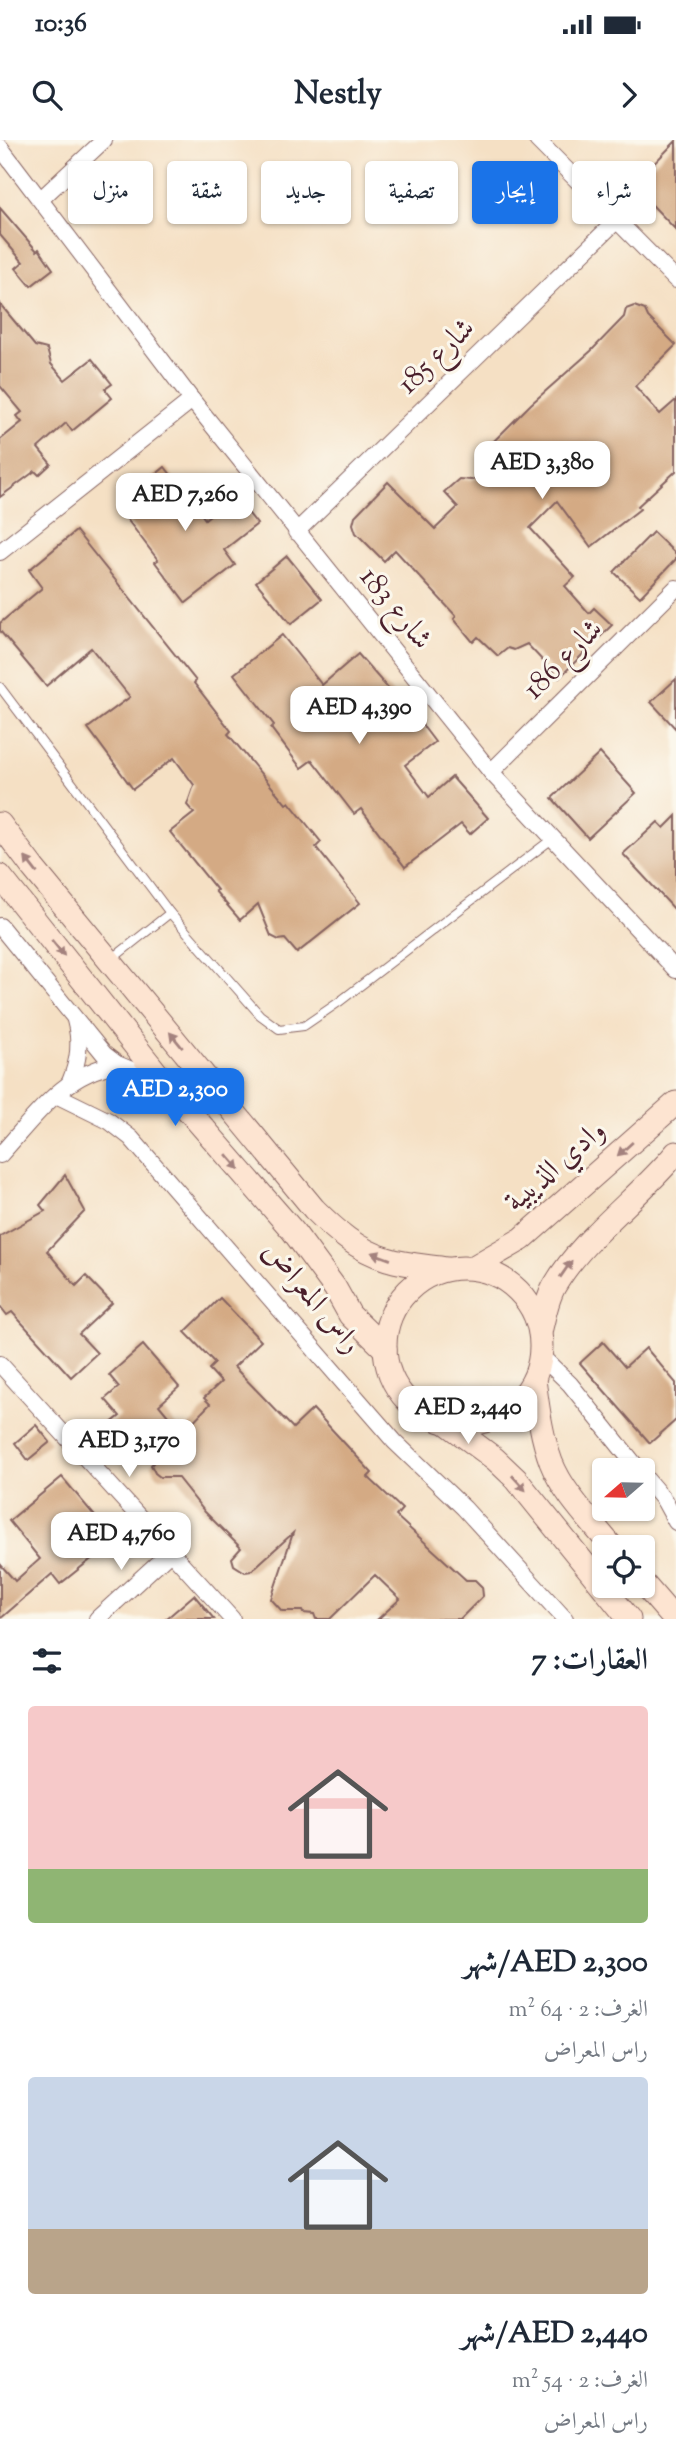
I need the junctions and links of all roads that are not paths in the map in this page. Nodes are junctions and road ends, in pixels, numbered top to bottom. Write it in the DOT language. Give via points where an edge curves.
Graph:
graph roads {
  1 [pos="104,140"];
  2 [pos="537,140"];
  3 [pos="0,147"];
  4 [pos="572,176"];
  5 [pos="41,200"];
  6 [pos="613,224"];
  7 [pos="619,224"];
  8 [pos="676,280"];
  9 [pos="192,400"];
  10 [pos="296,532"];
  11 [pos="0,552"];
  12 [pos="676,588"];
  13 [pos="0,687"];
  14 [pos="491,772"];
  15 [pos="0,824"];
  16 [pos="552,839"];
  17 [pos="0,876"];
  18 [pos="170,913"];
  19 [pos="0,926"];
  20 [pos="110,960"];
  21 [pos="676,970"];
  22 [pos="74,1017"];
  23 [pos="117,1064"];
  24 [pos="70,1082"];
  25 [pos="167,1086"];
  26 [pos="56,1095"];
  27 [pos="676,1103"];
  28 [pos="676,1153"];
  29 [pos="0,1155"];
  30 [pos="472,1268"];
  31 [pos="447,1269"];
  32 [pos="540,1332"];
  33 [pos="385,1349"];
  34 [pos="541,1356"];
  35 [pos="0,1364"];
  36 [pos="534,1380"];
  37 [pos="448,1424"];
  38 [pos="630,1458"];
  39 [pos="655,1489"];
  40 [pos="676,1522"];
  41 [pos="602,1535"];
  42 [pos="170,1552"];
  43 [pos="655,1597"];
  44 [pos="97,1619"];
  45 [pos="232,1619"];
  46 [pos="565,1619"];
  47 [pos="629,1619"];
  48 [pos="674,1619"];
  1 -- 5 [label="street"];
  2 -- 4 [label="street"];
  3 -- 5 [label="street, شارع 183"];
  5 -- 9 [label="street, شارع 183"];
  6 -- 10 [label="street, شارع 185"];
  7 -- 8 [label="street"];
  9 -- 10 [label="street, شارع 183"];
  9 -- 11 [label="street"];
  10 -- 14 [label="street, شارع 183"];
  12 -- 14 [label="street, شارع 186"];
  13 -- 18 [label="lane"];
  14 -- 16 [label="street, شارع 183"];
  20 -- 15 [label="street, راس المعراض, one-way"];
  16 -- 18 [label="lane" via="304,1026 279,1029 260,1015"];
  16 -- 21 [label="street, شارع 183"];
  17 -- 25 [label="street, راس المعراض, one-way"];
  18 -- 20 [label="lane"];
  19 -- 22 [label="street"];
  31 -- 20 [label="street, راس المعراض, one-way" via="387,1259 337,1232"];
  22 -- 23 [label="street"];
  22 -- 24 [label="street" via="79,1050"];
  23 -- 24 [label="street"];
  23 -- 25 [label="street"];
  24 -- 26 [label="street"];
  25 -- 33 [label="street, راس المعراض, one-way" via="293,1231 350,1315"];
  26 -- 29 [label="street"];
  26 -- 46 [label="street, راس المعراض" via="109,1121 131,1138 395,1442 464,1508"];
  27 -- 30 [label="street, وادي الذيبية, one-way" via="522,1239"];
  32 -- 28 [label="street, one-way" via="553,1287 578,1252"];
  30 -- 31 [label="street"];
  30 -- 32 [label="street" via="495,1275 516,1289 532,1308"];
  31 -- 33 [label="street" via="426,1277 395,1307"];
  32 -- 34 [label="street"];
  33 -- 37 [label="street" via="390,1375 404,1398 424,1415"];
  34 -- 36 [label="street"];
  34 -- 38 [label="street" via="570,1384"];
  35 -- 42 [label="street"];
  36 -- 37 [label="street" via="520,1402 498,1417 474,1425"];
  36 -- 41 [label="street" via="551,1464"];
  37 -- 47 [label="street, one-way" via="516,1479"];
  39 -- 40 [label="street"];
  42 -- 44 [label="street"];
  42 -- 45 [label="street"];
  43 -- 48 [label="street"];
}
